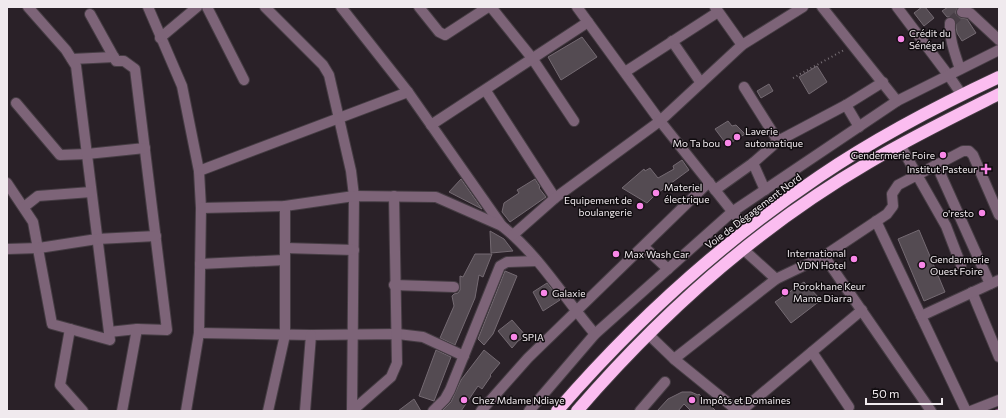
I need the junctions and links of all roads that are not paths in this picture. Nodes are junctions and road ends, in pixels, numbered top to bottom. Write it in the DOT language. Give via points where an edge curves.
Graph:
graph roads {
  1 [pos="28,7"];
  2 [pos="148,7"];
  3 [pos="196,7"];
  4 [pos="207,7"];
  5 [pos="265,7"];
  6 [pos="341,7"];
  7 [pos="419,7"];
  8 [pos="490,7"];
  9 [pos="803,7"];
  10 [pos="822,7"];
  11 [pos="897,7"];
  12 [pos="581,8"];
  13 [pos="717,9"];
  14 [pos="962,12"];
  15 [pos="90,14"];
  16 [pos="588,22"];
  17 [pos="950,23"];
  18 [pos="160,38"];
  19 [pos="999,40"];
  20 [pos="672,42"];
  21 [pos="742,45"];
  22 [pos="999,50"];
  23 [pos="114,56"];
  24 [pos="532,58"];
  25 [pos="72,59"];
  26 [pos="960,69"];
  27 [pos="625,72"];
  28 [pos="949,76"];
  29 [pos="999,77"];
  30 [pos="244,80"];
  31 [pos="882,82"];
  32 [pos="701,83"];
  33 [pos="744,87"];
  34 [pos="486,91"];
  35 [pos="408,92"];
  36 [pos="999,94"];
  37 [pos="962,95"];
  38 [pos="897,101"];
  39 [pos="16,103"];
  40 [pos="846,105"];
  41 [pos="338,119"];
  42 [pos="660,121"];
  43 [pos="574,122"];
  44 [pos="431,125"];
  45 [pos="859,127"];
  46 [pos="778,141"];
  47 [pos="900,145"];
  48 [pos="145,148"];
  49 [pos="87,154"];
  50 [pos="753,163"];
  51 [pos="936,164"];
  52 [pos="199,171"];
  53 [pos="916,175"];
  54 [pos="7,183"];
  55 [pos="712,186"];
  56 [pos="765,190"];
  57 [pos="92,192"];
  58 [pos="354,196"];
  59 [pos="394,196"];
  60 [pos="555,198"];
  61 [pos="285,206"];
  62 [pos="24,207"];
  63 [pos="201,208"];
  64 [pos="732,212"];
  65 [pos="999,215"];
  66 [pos="876,221"];
  67 [pos="502,226"];
  68 [pos="747,230"];
  69 [pos="513,235"];
  70 [pos="156,236"];
  71 [pos="97,239"];
  72 [pos="644,247"];
  73 [pos="40,248"];
  74 [pos="285,248"];
  75 [pos="7,250"];
  76 [pos="354,250"];
  77 [pos="744,250"];
  78 [pos="824,256"];
  79 [pos="285,260"];
  80 [pos="537,260"];
  81 [pos="200,264"];
  82 [pos="961,265"];
  83 [pos="668,269"];
  84 [pos="776,279"];
  85 [pos="995,282"];
  86 [pos="394,285"];
  87 [pos="454,287"];
  88 [pos="972,292"];
  89 [pos="862,310"];
  90 [pos="576,312"];
  91 [pos="921,316"];
  92 [pos="70,329"];
  93 [pos="136,329"];
  94 [pos="109,332"];
  95 [pos="199,333"];
  96 [pos="353,334"];
  97 [pos="398,334"];
  98 [pos="595,334"];
  99 [pos="284,335"];
  100 [pos="311,335"];
  101 [pos="649,335"];
  102 [pos="812,352"];
  103 [pos="464,356"];
  104 [pos="999,357"];
  105 [pos="674,359"];
  106 [pos="665,382"];
  107 [pos="999,400"];
  108 [pos="848,407"];
  109 [pos="83,411"];
  110 [pos="122,411"];
  111 [pos="186,411"];
  112 [pos="268,411"];
  113 [pos="305,411"];
  114 [pos="352,411"];
  115 [pos="433,411"];
  116 [pos="481,411"];
  117 [pos="529,411"];
  118 [pos="557,411"];
  119 [pos="577,411"];
  120 [pos="640,411"];
  121 [pos="739,411"];
  122 [pos="931,411"];
  123 [pos="966,411"];
  124 [pos="971,411"];
  1 -- 25 [label="street"];
  2 -- 18 [label="street"];
  3 -- 18 [label="street"];
  4 -- 30 [label="street"];
  5 -- 41 [label="street" via="323,65 328,75"];
  6 -- 35 [label="street"];
  7 -- 8 [label="street" via="439,32 445,35"];
  8 -- 24 [label="street"];
  9 -- 21 [label="street"];
  10 -- 31 [label="street"];
  11 -- 28 [label="street"];
  12 -- 16 [label="street"];
  13 -- 20 [label="street"];
  13 -- 21 [label="street"];
  14 -- 19 [label="street" via="970,13"];
  15 -- 23 [label="street"];
  16 -- 24 [label="street"];
  16 -- 27 [label="street"];
  17 -- 26 [label="street" via="953,47"];
  18 -- 52 [label="street" via="182,86"];
  20 -- 27 [label="street"];
  20 -- 32 [label="street"];
  21 -- 32 [label="street"];
  22 -- 26 [label="street"];
  23 -- 25 [label="street"];
  23 -- 48 [label="street" via="116,61 124,61 135,69"];
  24 -- 34 [label="street"];
  24 -- 43 [label="street"];
  25 -- 49 [label="street" via="76,66"];
  26 -- 28 [label="street"];
  27 -- 42 [label="street"];
  28 -- 37 [label="street"];
  28 -- 38 [label="street"];
  29 -- 37 [label="highway, Voie de Dégagement Nord"];
  31 -- 38 [label="street"];
  31 -- 40 [label="street"];
  32 -- 42 [label="street"];
  33 -- 46 [label="street"];
  34 -- 44 [label="street"];
  34 -- 60 [label="street"];
  35 -- 41 [label="street"];
  35 -- 44 [label="street"];
  36 -- 47 [label="highway"];
  37 -- 68 [label="highway, Voie de Dégagement Nord" via="863,149 820,176"];
  38 -- 45 [label="street"];
  39 -- 49 [label="street" via="60,155"];
  40 -- 45 [label="street"];
  40 -- 46 [label="street"];
  41 -- 52 [label="street"];
  41 -- 58 [label="street" via="351,171"];
  42 -- 55 [label="street"];
  42 -- 60 [label="street"];
  44 -- 67 [label="street"];
  45 -- 56 [label="street"];
  46 -- 50 [label="street"];
  47 -- 53 [label="street"];
  47 -- 77 [label="highway" via="826,190"];
  48 -- 49 [label="street"];
  48 -- 70 [label="street"];
  49 -- 57 [label="street"];
  50 -- 55 [label="street"];
  50 -- 56 [label="street"];
  51 -- 53 [label="street"];
  51 -- 65 [label="street" via="963,151 969,151"];
  51 -- 85 [label="street"];
  52 -- 63 [label="street"];
  53 -- 66 [label="street" via="894,189 891,210"];
  53 -- 82 [label="street" via="946,226"];
  54 -- 62 [label="street"];
  55 -- 64 [label="street"];
  55 -- 72 [label="street"];
  56 -- 64 [label="street"];
  57 -- 62 [label="street" via="38,196"];
  57 -- 71 [label="street"];
  58 -- 59 [label="street"];
  58 -- 61 [label="street"];
  58 -- 76 [label="street"];
  59 -- 67 [label="street" via="436,197"];
  59 -- 86 [label="street"];
  60 -- 69 [label="street"];
  61 -- 63 [label="street"];
  61 -- 74 [label="street"];
  62 -- 73 [label="street" via="34,222"];
  63 -- 81 [label="street"];
  64 -- 68 [label="street"];
  64 -- 83 [label="street"];
  66 -- 78 [label="street"];
  66 -- 91 [label="street"];
  67 -- 69 [label="street"];
  68 -- 118 [label="highway, Voie de Dégagement Nord" via="662,301 612,350"];
  69 -- 80 [label="street"];
  70 -- 71 [label="street"];
  70 -- 93 [label="street" via="167,330"];
  71 -- 73 [label="street"];
  71 -- 94 [label="street"];
  72 -- 83 [label="street"];
  72 -- 90 [label="street"];
  73 -- 75 [label="street"];
  73 -- 92 [label="street" via="52,324"];
  74 -- 76 [label="street"];
  74 -- 79 [label="street"];
  76 -- 96 [label="street"];
  77 -- 84 [label="street"];
  77 -- 101 [label="highway"];
  78 -- 84 [label="street"];
  78 -- 89 [label="street"];
  79 -- 81 [label="street"];
  79 -- 99 [label="street"];
  80 -- 90 [label="street"];
  80 -- 103 [label="street" via="507,262 500,266"];
  81 -- 95 [label="street"];
  83 -- 98 [label="street"];
  84 -- 105 [label="street"];
  85 -- 88 [label="street"];
  86 -- 87 [label="street"];
  86 -- 97 [label="street"];
  88 -- 91 [label="street"];
  88 -- 104 [label="street"];
  89 -- 102 [label="street"];
  89 -- 122 [label="street"];
  90 -- 98 [label="street"];
  90 -- 116 [label="street" via="528,358"];
  91 -- 123 [label="street"];
  92 -- 94 [label="street" via="110,340"];
  92 -- 109 [label="street" via="60,385"];
  93 -- 94 [label="street"];
  93 -- 110 [label="street"];
  95 -- 99 [label="street"];
  95 -- 111 [label="street"];
  96 -- 97 [label="street"];
  96 -- 100 [label="street"];
  96 -- 114 [label="street"];
  97 -- 103 [label="street" via="423,337"];
  97 -- 114 [label="street" via="395,371"];
  98 -- 117 [label="street"];
  99 -- 100 [label="street"];
  99 -- 112 [label="street"];
  100 -- 113 [label="street"];
  101 -- 105 [label="street"];
  101 -- 119 [label="highway"];
  102 -- 108 [label="street"];
  102 -- 121 [label="street"];
  103 -- 115 [label="street" via="448,394"];
  105 -- 121 [label="street"];
  106 -- 120 [label="street"];
  107 -- 124 [label="street"];
}
